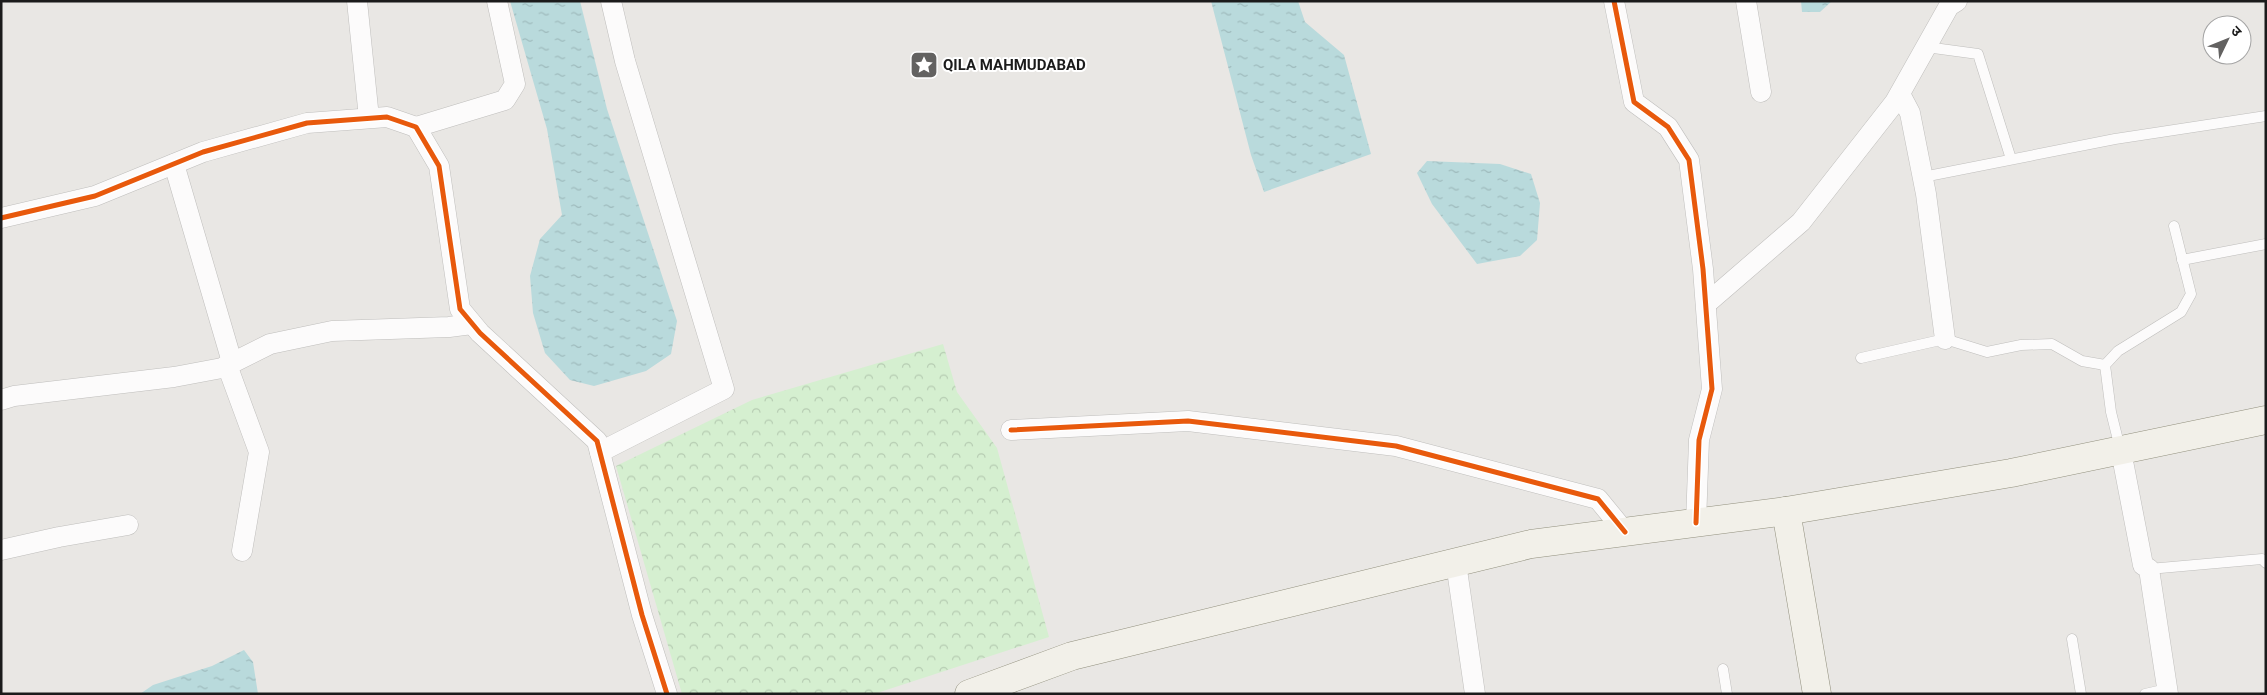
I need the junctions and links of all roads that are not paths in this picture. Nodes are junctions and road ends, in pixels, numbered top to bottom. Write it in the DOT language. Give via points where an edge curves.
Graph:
graph roads {
  1 [pos="357,1"];
  2 [pos="497,1"];
  3 [pos="610,1"];
  4 [pos="1614,1"];
  5 [pos="1746,1"];
  6 [pos="1957,1"];
  7 [pos="1926,47"];
  8 [pos="1761,92"];
  9 [pos="1900,94"];
  10 [pos="2266,116"];
  11 [pos="369,118"];
  12 [pos="416,127"];
  13 [pos="2011,159"];
  14 [pos="174,164"];
  15 [pos="1923,177"];
  16 [pos="1,218"];
  17 [pos="2174,226"];
  18 [pos="2266,244"];
  19 [pos="2182,260"];
  20 [pos="1706,304"];
  21 [pos="472,324"];
  22 [pos="1945,339"];
  23 [pos="1861,358"];
  24 [pos="230,364"];
  25 [pos="2105,365"];
  26 [pos="1,400"];
  27 [pos="2266,420"];
  28 [pos="1011,430"];
  29 [pos="2121,450"];
  30 [pos="600,452"];
  31 [pos="1786,511"];
  32 [pos="1696,523"];
  33 [pos="128,525"];
  34 [pos="1625,532"];
  35 [pos="1,550"];
  36 [pos="242,551"];
  37 [pos="1456,562"];
  38 [pos="2266,564"];
  39 [pos="2149,569"];
  40 [pos="2072,639"];
  41 [pos="1723,668"];
  42 [pos="2167,691"];
  43 [pos="668,694"];
  44 [pos="968,694"];
  45 [pos="1475,694"];
  46 [pos="1727,694"];
  47 [pos="1817,694"];
  48 [pos="2081,694"];
  49 [pos="2145,694"];
  1 -- 11 [label="street"];
  2 -- 12 [label="street" via="515,84 505,100"];
  3 -- 30 [label="street" via="627,70 724,389"];
  4 -- 20 [label="street" via="1634,102 1668,127 1689,160"];
  5 -- 8 [label="street"];
  6 -- 7 [label="street" via="1949,6"];
  7 -- 9 [label="street"];
  7 -- 13 [label="lane" via="1978,54"];
  9 -- 15 [label="street" via="1910,113"];
  9 -- 20 [label="street" via="1801,222"];
  10 -- 13 [label="lane"];
  11 -- 12 [label="street" via="387,117"];
  11 -- 14 [label="street" via="307,123 204,152"];
  12 -- 21 [label="street" via="439,166 460,309"];
  13 -- 15 [label="lane"];
  14 -- 16 [label="street" via="95,196"];
  14 -- 24 [label="street"];
  15 -- 22 [label="street"];
  17 -- 19 [label="lane"];
  18 -- 19 [label="lane"];
  19 -- 25 [label="lane" via="2191,294 2181,312 2118,351"];
  20 -- 32 [label="street" via="1712,389 1699,440"];
  21 -- 24 [label="street" via="332,331 270,344"];
  21 -- 30 [label="street" via="597,441"];
  22 -- 23 [label="lane"];
  22 -- 25 [label="lane" via="1987,352 2052,344 2082,361"];
  24 -- 26 [label="street" via="174,377"];
  24 -- 36 [label="street" via="259,452"];
  25 -- 29 [label="lane" via="2111,412"];
  27 -- 29 [label="main road"];
  28 -- 34 [label="street" via="1188,421 1396,446 1598,499"];
  29 -- 31 [label="main road" via="2012,473"];
  29 -- 39 [label="street" via="2143,565"];
  30 -- 43 [label="street" via="642,615"];
  31 -- 32 [label="main road"];
  31 -- 47 [label="main road"];
  32 -- 34 [label="main road"];
  33 -- 35 [label="street"];
  34 -- 37 [label="main road" via="1531,544"];
  37 -- 44 [label="main road" via="1072,656"];
  37 -- 45 [label="street"];
  38 -- 39 [label="lane" via="2262,559"];
  39 -- 42 [label="street"];
  40 -- 48 [label="lane"];
  41 -- 46 [label="lane"];
  42 -- 49 [label="lane"];
}
